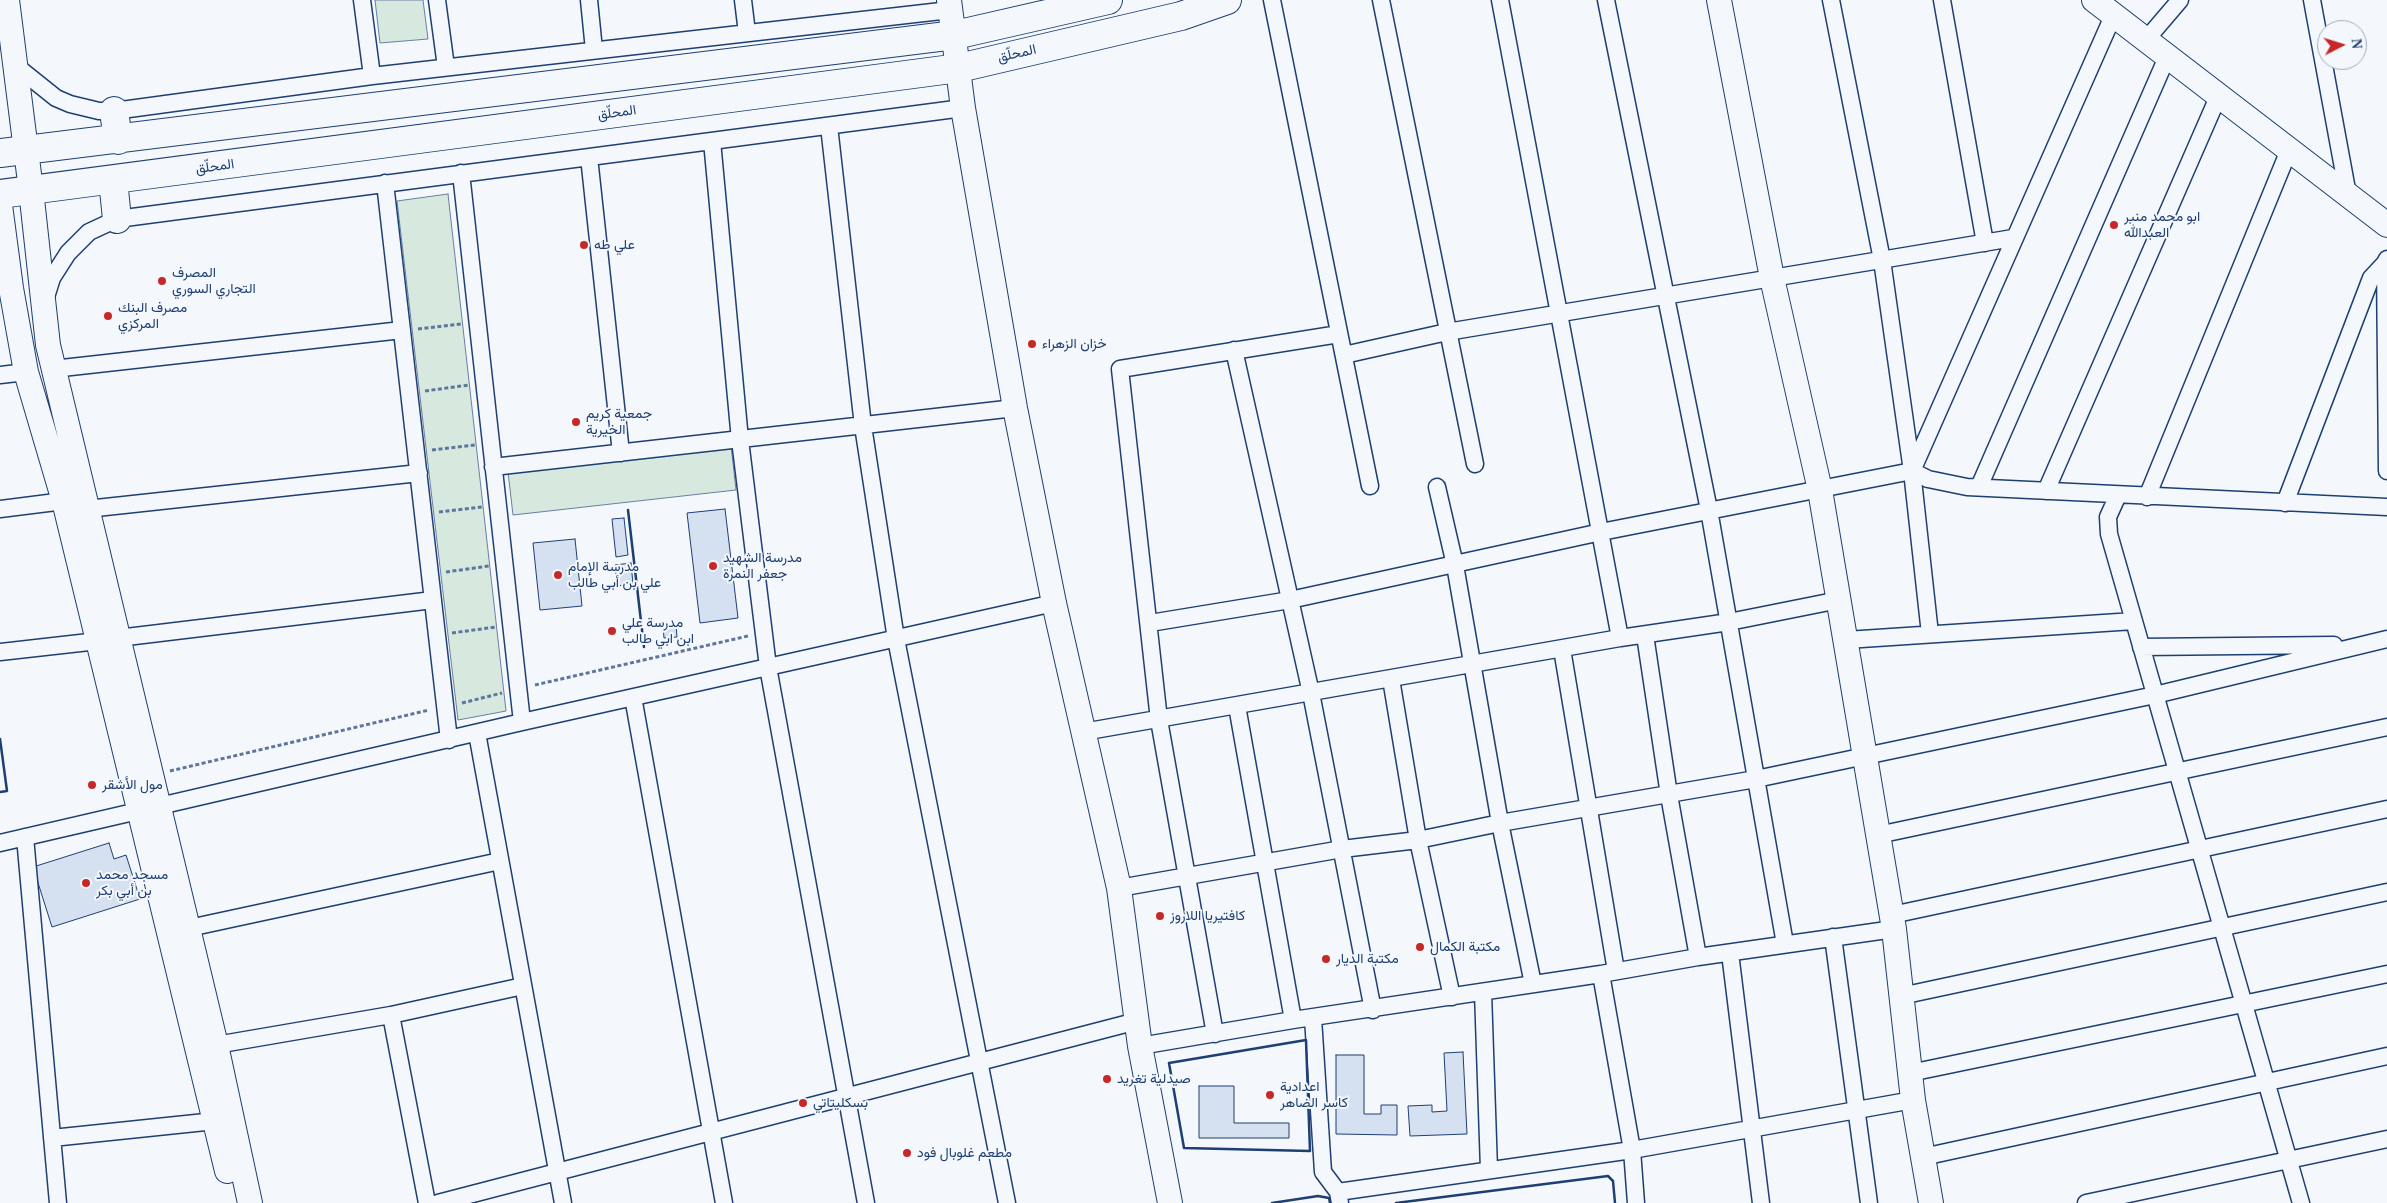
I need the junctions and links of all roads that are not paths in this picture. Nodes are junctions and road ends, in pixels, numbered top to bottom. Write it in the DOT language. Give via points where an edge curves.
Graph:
graph roads {
  1 [pos="7,0"];
  2 [pos="362,0"];
  3 [pos="437,0"];
  4 [pos="589,0"];
  5 [pos="743,0"];
  6 [pos="1108,0"];
  7 [pos="1227,0"];
  8 [pos="1272,0"];
  9 [pos="1381,0"];
  10 [pos="1500,0"];
  11 [pos="1606,0"];
  12 [pos="1719,0"];
  13 [pos="1831,0"];
  14 [pos="1942,0"];
  15 [pos="2094,0"];
  16 [pos="2180,0"];
  17 [pos="2312,0"];
  18 [pos="951,15"];
  19 [pos="2113,16"];
  20 [pos="747,33"];
  21 [pos="2145,40"];
  22 [pos="594,50"];
  23 [pos="2167,57"];
  24 [pos="16,66"];
  25 [pos="446,67"];
  26 [pos="959,68"];
  27 [pos="372,76"];
  28 [pos="2218,96"];
  29 [pos="963,108"];
  30 [pos="114,111"];
  31 [pos="828,126"];
  32 [pos="118,140"];
  33 [pos="712,141"];
  34 [pos="2289,150"];
  35 [pos="13,152"];
  36 [pos="589,157"];
  37 [pos="461,173"];
  38 [pos="113,180"];
  39 [pos="385,183"];
  40 [pos="31,190"];
  41 [pos="0,194"];
  42 [pos="2348,195"];
  43 [pos="0,205"];
  44 [pos="117,219"];
  45 [pos="2387,225"];
  46 [pos="2013,238"];
  47 [pos="1985,243"];
  48 [pos="1882,260"];
  49 [pos="2386,261"];
  50 [pos="1772,278"];
  51 [pos="5,283"];
  52 [pos="1664,295"];
  53 [pos="44,307"];
  54 [pos="1560,315"];
  55 [pos="402,330"];
  56 [pos="1447,332"];
  57 [pos="1339,334"];
  58 [pos="1234,350"];
  59 [pos="1344,355"];
  60 [pos="53,369"];
  61 [pos="26,372"];
  62 [pos="0,375"];
  63 [pos="1015,408"];
  64 [pos="863,426"];
  65 [pos="740,440"];
  66 [pos="621,453"];
  67 [pos="1475,464"];
  68 [pos="493,467"];
  69 [pos="1912,471"];
  70 [pos="2387,471"];
  71 [pos="419,473"];
  72 [pos="1370,486"];
  73 [pos="1437,487"];
  74 [pos="1979,487"];
  75 [pos="1820,490"];
  76 [pos="2046,491"];
  77 [pos="2118,495"];
  78 [pos="2147,497"];
  79 [pos="64,501"];
  80 [pos="2285,503"];
  81 [pos="2387,507"];
  82 [pos="0,509"];
  83 [pos="87,509"];
  84 [pos="1709,510"];
  85 [pos="1601,532"];
  86 [pos="1455,566"];
  87 [pos="433,600"];
  88 [pos="1290,600"];
  89 [pos="1839,600"];
  90 [pos="1054,603"];
  91 [pos="2134,621"];
  92 [pos="1729,622"];
  93 [pos="1150,623"];
  94 [pos="1930,634"];
  95 [pos="1645,635"];
  96 [pos="896,638"];
  97 [pos="1620,638"];
  98 [pos="108,639"];
  99 [pos="2387,639"];
  100 [pos="1846,640"];
  101 [pos="2362,645"];
  102 [pos="2141,647"];
  103 [pos="1562,649"];
  104 [pos="0,652"];
  105 [pos="1474,664"];
  106 [pos="768,667"];
  107 [pos="1391,679"];
  108 [pos="1311,693"];
  109 [pos="2155,695"];
  110 [pos="632,697"];
  111 [pos="1237,706"];
  112 [pos="1159,720"];
  113 [pos="522,722"];
  114 [pos="2387,727"];
  115 [pos="1083,732"];
  116 [pos="477,733"];
  117 [pos="449,740"];
  118 [pos="1865,757"];
  119 [pos="2177,772"];
  120 [pos="1756,779"];
  121 [pos="1669,794"];
  122 [pos="149,808"];
  123 [pos="1589,809"];
  124 [pos="2387,809"];
  125 [pos="1500,823"];
  126 [pos="1878,835"];
  127 [pos="25,837"];
  128 [pos="1418,840"];
  129 [pos="0,843"];
  130 [pos="1342,849"];
  131 [pos="2199,849"];
  132 [pos="500,861"];
  133 [pos="1263,863"];
  134 [pos="1186,876"];
  135 [pos="1118,888"];
  136 [pos="2387,892"];
  137 [pos="1893,922"];
  138 [pos="189,928"];
  139 [pos="2222,928"];
  140 [pos="1833,937"];
  141 [pos="1785,944"];
  142 [pos="1730,953"];
  143 [pos="1698,957"];
  144 [pos="1609,973"];
  145 [pos="2387,974"];
  146 [pos="1533,984"];
  147 [pos="523,986"];
  148 [pos="1483,992"];
  149 [pos="1901,996"];
  150 [pos="1452,997"];
  151 [pos="2244,1004"];
  152 [pos="1373,1010"];
  153 [pos="391,1016"];
  154 [pos="1313,1018"];
  155 [pos="1293,1020"];
  156 [pos="1137,1021"];
  157 [pos="1215,1034"];
  158 [pos="216,1044"];
  159 [pos="1140,1046"];
  160 [pos="2387,1056"];
  161 [pos="981,1062"];
  162 [pos="1910,1073"];
  163 [pos="2266,1082"];
  164 [pos="846,1097"];
  165 [pos="1912,1100"];
  166 [pos="1856,1109"];
  167 [pos="215,1121"];
  168 [pos="1752,1129"];
  169 [pos="711,1132"];
  170 [pos="52,1138"];
  171 [pos="2387,1139"];
  172 [pos="1632,1150"];
  173 [pos="1923,1157"];
  174 [pos="2289,1160"];
  175 [pos="1490,1170"];
  176 [pos="557,1172"];
  177 [pos="1339,1197"];
  178 [pos="58,1203"];
  179 [pos="234,1203"];
  180 [pos="250,1203"];
  181 [pos="427,1203"];
  182 [pos="438,1203"];
  183 [pos="563,1203"];
  184 [pos="724,1203"];
  185 [pos="866,1203"];
  186 [pos="1007,1203"];
  187 [pos="1170,1203"];
  188 [pos="1636,1203"];
  189 [pos="1761,1203"];
  190 [pos="1869,1203"];
  191 [pos="1931,1203"];
  192 [pos="2086,1203"];
  193 [pos="2301,1203"];
  1 -- 24 [label="main road"];
  2 -- 27 [label="street"];
  3 -- 25 [label="street"];
  4 -- 22 [label="street"];
  5 -- 20 [label="street"];
  6 -- 18 [label="highway"];
  7 -- 26 [label="highway, المحلّق" via="1181,16"];
  8 -- 57 [label="street"];
  9 -- 56 [label="street"];
  10 -- 54 [label="street"];
  11 -- 52 [label="street"];
  12 -- 50 [label="main road"];
  13 -- 48 [label="street"];
  14 -- 47 [label="street"];
  15 -- 19 [label="main road"];
  16 -- 21 [label="street"];
  17 -- 42 [label="street"];
  18 -- 20 [label="street"];
  18 -- 26 [label="main road"];
  18 -- 32 [label="highway"];
  19 -- 21 [label="main road"];
  19 -- 46 [label="street"];
  20 -- 22 [label="street"];
  21 -- 23 [label="main road"];
  22 -- 25 [label="street"];
  23 -- 28 [label="main road"];
  23 -- 74 [label="street"];
  24 -- 30 [label="street" via="56,98 99,111"];
  24 -- 35 [label="main road"];
  25 -- 27 [label="street"];
  26 -- 29 [label="main road"];
  26 -- 38 [label="highway, المحلّق"];
  27 -- 30 [label="street"];
  28 -- 34 [label="main road"];
  28 -- 76 [label="street"];
  29 -- 31 [label="street"];
  29 -- 63 [label="main road"];
  30 -- 32 [label="highway"];
  31 -- 33 [label="street"];
  31 -- 64 [label="street"];
  32 -- 35 [label="highway"];
  33 -- 36 [label="street"];
  33 -- 65 [label="street"];
  34 -- 42 [label="main road"];
  34 -- 78 [label="street"];
  35 -- 40 [label="main road"];
  36 -- 37 [label="street"];
  36 -- 66 [label="street"];
  37 -- 39 [label="street"];
  37 -- 68 [label="street"];
  38 -- 40 [label="highway, المحلّق"];
  38 -- 44 [label="highway"];
  39 -- 44 [label="street"];
  39 -- 55 [label="street"];
  40 -- 41 [label="highway, المحلّق"];
  40 -- 53 [label="main road"];
  42 -- 45 [label="main road"];
  43 -- 51 [label="main road"];
  44 -- 53 [label="street" via="89,232 68,253 52,278"];
  46 -- 47 [label="street"];
  46 -- 69 [label="street"];
  47 -- 48 [label="street"];
  48 -- 50 [label="street"];
  48 -- 69 [label="street"];
  49 -- 70 [label="street"];
  49 -- 80 [label="street" via="2371,278"];
  50 -- 52 [label="street"];
  50 -- 75 [label="main road"];
  51 -- 61 [label="main road"];
  52 -- 54 [label="street"];
  52 -- 84 [label="street"];
  53 -- 60 [label="main road"];
  54 -- 56 [label="street"];
  54 -- 85 [label="street"];
  55 -- 60 [label="street"];
  55 -- 71 [label="street"];
  56 -- 59 [label="street"];
  56 -- 67 [label="street"];
  57 -- 58 [label="street"];
  57 -- 59 [label="street"];
  58 -- 88 [label="street"];
  58 -- 93 [label="street" via="1120,369"];
  59 -- 72 [label="street"];
  60 -- 83 [label="main road"];
  61 -- 62 [label="street"];
  61 -- 79 [label="main road"];
  63 -- 64 [label="street"];
  63 -- 90 [label="main road"];
  64 -- 65 [label="street"];
  64 -- 96 [label="street"];
  65 -- 66 [label="street"];
  65 -- 106 [label="street"];
  66 -- 68 [label="street"];
  68 -- 113 [label="street"];
  69 -- 74 [label="street" via="1928,479"];
  69 -- 75 [label="street"];
  69 -- 94 [label="street"];
  71 -- 83 [label="street"];
  71 -- 87 [label="street"];
  73 -- 86 [label="street"];
  74 -- 76 [label="street"];
  75 -- 84 [label="street"];
  75 -- 89 [label="main road"];
  76 -- 77 [label="street"];
  77 -- 78 [label="street"];
  77 -- 91 [label="street" via="2108,518 2109,534"];
  78 -- 80 [label="street"];
  79 -- 82 [label="street"];
  79 -- 98 [label="main road"];
  80 -- 81 [label="street"];
  83 -- 98 [label="main road"];
  84 -- 85 [label="street"];
  84 -- 92 [label="street"];
  85 -- 86 [label="street"];
  85 -- 97 [label="street"];
  86 -- 88 [label="street"];
  86 -- 105 [label="street"];
  87 -- 98 [label="street"];
  87 -- 117 [label="street"];
  88 -- 93 [label="street"];
  88 -- 108 [label="street"];
  89 -- 92 [label="street"];
  89 -- 100 [label="main road"];
  90 -- 96 [label="street"];
  90 -- 115 [label="main road"];
  91 -- 94 [label="street"];
  91 -- 102 [label="street"];
  92 -- 95 [label="street"];
  92 -- 120 [label="street"];
  93 -- 112 [label="street"];
  94 -- 100 [label="street"];
  95 -- 97 [label="street"];
  95 -- 121 [label="street"];
  96 -- 106 [label="street"];
  96 -- 161 [label="street"];
  97 -- 103 [label="street"];
  98 -- 104 [label="street"];
  98 -- 122 [label="main road"];
  99 -- 101 [label="street"];
  100 -- 118 [label="main road"];
  101 -- 102 [label="street"];
  101 -- 109 [label="street"];
  102 -- 109 [label="street"];
  103 -- 105 [label="street"];
  103 -- 123 [label="street"];
  105 -- 107 [label="street"];
  105 -- 125 [label="street"];
  106 -- 110 [label="street"];
  106 -- 164 [label="street"];
  107 -- 108 [label="street"];
  107 -- 128 [label="street"];
  108 -- 111 [label="street"];
  108 -- 130 [label="street"];
  109 -- 118 [label="street"];
  109 -- 119 [label="street"];
  110 -- 113 [label="street"];
  110 -- 169 [label="street"];
  111 -- 112 [label="street"];
  111 -- 133 [label="street"];
  112 -- 115 [label="street"];
  112 -- 134 [label="street"];
  113 -- 116 [label="street"];
  114 -- 119 [label="street"];
  115 -- 135 [label="main road"];
  116 -- 117 [label="street"];
  116 -- 132 [label="street"];
  117 -- 122 [label="street"];
  118 -- 120 [label="street"];
  118 -- 126 [label="main road"];
  119 -- 126 [label="street"];
  119 -- 131 [label="street"];
  120 -- 121 [label="street"];
  120 -- 141 [label="street"];
  121 -- 123 [label="street"];
  121 -- 143 [label="street"];
  122 -- 127 [label="street"];
  122 -- 138 [label="main road"];
  122 -- 167 [label="main road"];
  123 -- 125 [label="street"];
  123 -- 144 [label="street"];
  124 -- 131 [label="street"];
  125 -- 128 [label="street"];
  125 -- 146 [label="street"];
  126 -- 137 [label="main road"];
  127 -- 129 [label="street"];
  127 -- 170 [label="street"];
  128 -- 130 [label="street"];
  128 -- 150 [label="street"];
  130 -- 133 [label="street"];
  130 -- 152 [label="street"];
  131 -- 137 [label="street"];
  131 -- 139 [label="street"];
  132 -- 138 [label="street"];
  132 -- 147 [label="street"];
  133 -- 134 [label="street"];
  133 -- 155 [label="street"];
  134 -- 135 [label="street"];
  134 -- 157 [label="street"];
  135 -- 156 [label="main road"];
  136 -- 139 [label="street"];
  137 -- 140 [label="street"];
  137 -- 149 [label="main road"];
  138 -- 158 [label="main road"];
  139 -- 149 [label="street"];
  139 -- 151 [label="street"];
  140 -- 141 [label="street"];
  140 -- 166 [label="street"];
  141 -- 142 [label="street"];
  142 -- 143 [label="street"];
  142 -- 168 [label="street"];
  143 -- 144 [label="street"];
  144 -- 146 [label="street"];
  144 -- 172 [label="street"];
  145 -- 151 [label="street"];
  146 -- 148 [label="street"];
  147 -- 153 [label="street"];
  147 -- 176 [label="street"];
  148 -- 150 [label="street"];
  148 -- 175 [label="street"];
  149 -- 162 [label="main road"];
  150 -- 152 [label="street"];
  151 -- 162 [label="street"];
  151 -- 163 [label="street"];
  152 -- 154 [label="street"];
  153 -- 158 [label="street"];
  153 -- 181 [label="street"];
  154 -- 155 [label="street"];
  154 -- 177 [label="street" via="1323,1172"];
  155 -- 157 [label="street"];
  156 -- 159 [label="main road"];
  156 -- 161 [label="street"];
  157 -- 159 [label="street"];
  158 -- 180 [label="main road"];
  159 -- 187 [label="main road"];
  160 -- 163 [label="street"];
  161 -- 164 [label="street"];
  161 -- 186 [label="street"];
  162 -- 165 [label="main road"];
  163 -- 173 [label="street"];
  163 -- 174 [label="street"];
  164 -- 169 [label="street"];
  164 -- 185 [label="street"];
  165 -- 166 [label="street"];
  165 -- 173 [label="main road"];
  166 -- 168 [label="street"];
  166 -- 190 [label="street"];
  167 -- 170 [label="street"];
  167 -- 179 [label="main road"];
  168 -- 172 [label="street"];
  168 -- 189 [label="street"];
  169 -- 176 [label="street"];
  169 -- 184 [label="street"];
  170 -- 178 [label="street"];
  171 -- 174 [label="street"];
  172 -- 175 [label="street"];
  172 -- 188 [label="street"];
  173 -- 191 [label="main road"];
  174 -- 192 [label="street"];
  174 -- 193 [label="street"];
  175 -- 177 [label="street"];
  176 -- 182 [label="street"];
  176 -- 183 [label="street"];
}
